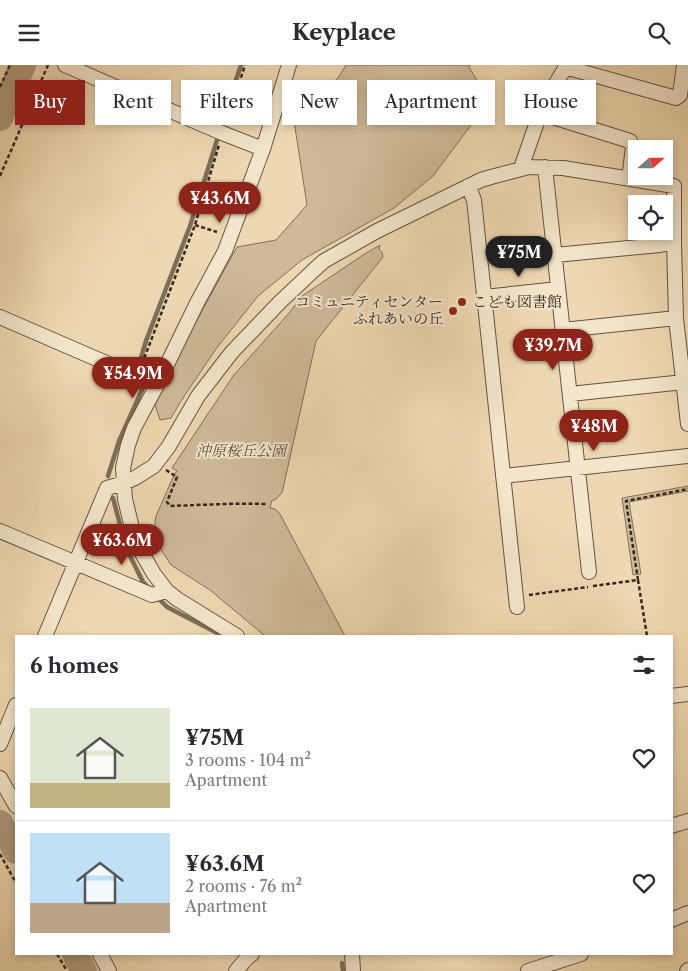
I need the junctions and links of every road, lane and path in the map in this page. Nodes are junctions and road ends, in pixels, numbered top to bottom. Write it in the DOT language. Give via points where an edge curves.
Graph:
graph roads {
  1 [pos="10,65"];
  2 [pos="48,65"];
  3 [pos="65,65"];
  4 [pos="288,65"];
  5 [pos="684,65"];
  6 [pos="566,66"];
  7 [pos="558,80"];
  8 [pos="0,87"];
  9 [pos="536,125"];
  10 [pos="579,125"];
  11 [pos="628,140"];
  12 [pos="263,149"];
  13 [pos="545,167"];
  14 [pos="522,168"];
  15 [pos="0,176"];
  16 [pos="628,179"];
  17 [pos="668,185"];
  18 [pos="468,186"];
  19 [pos="231,236"];
  20 [pos="674,242"];
  21 [pos="554,255"];
  22 [pos="688,265"];
  23 [pos="674,267"];
  24 [pos="558,289"];
  25 [pos="484,297"];
  26 [pos="0,317"];
  27 [pos="676,318"];
  28 [pos="563,330"];
  29 [pos="137,376"];
  30 [pos="686,380"];
  31 [pos="157,385"];
  32 [pos="570,394"];
  33 [pos="688,423"];
  34 [pos="688,456"];
  35 [pos="156,464"];
  36 [pos="578,468"];
  37 [pos="503,476"];
  38 [pos="124,483"];
  39 [pos="688,489"];
  40 [pos="266,504"];
  41 [pos="0,531"];
  42 [pos="76,562"];
  43 [pos="589,572"];
  44 [pos="638,580"];
  45 [pos="167,591"];
  46 [pos="517,602"];
  47 [pos="45,635"];
  48 [pos="235,635"];
  49 [pos="647,635"];
  50 [pos="688,693"];
  51 [pos="673,696"];
  52 [pos="15,707"];
  53 [pos="0,744"];
  54 [pos="0,778"];
  55 [pos="15,804"];
  56 [pos="688,821"];
  57 [pos="673,825"];
  58 [pos="0,854"];
  59 [pos="15,881"];
  60 [pos="688,913"];
  61 [pos="673,919"];
  62 [pos="58,955"];
  63 [pos="101,955"];
  64 [pos="251,955"];
  65 [pos="352,955"];
  66 [pos="578,955"];
  67 [pos="67,971"];
  68 [pos="109,971"];
  69 [pos="236,971"];
  70 [pos="353,971"];
  71 [pos="528,971"];
  1 -- 8 [label="path"];
  2 -- 15 [label="path"];
  3 -- 12 [label="street"];
  4 -- 12 [label="street"];
  5 -- 6 [label="street" via="680,95 676,98"];
  6 -- 7 [label="street"];
  9 -- 14 [label="street"];
  10 -- 11 [label="street"];
  12 -- 19 [label="street"];
  13 -- 14 [label="street"];
  13 -- 16 [label="street"];
  13 -- 21 [label="street"];
  14 -- 18 [label="street"];
  17 -- 20 [label="street" via="674,186"];
  18 -- 25 [label="street" via="474,200"];
  18 -- 35 [label="street" via="324,261 232,352 198,396"];
  19 -- 29 [label="path" via="194,225"];
  19 -- 31 [label="street"];
  20 -- 21 [label="street"];
  20 -- 23 [label="street"];
  21 -- 24 [label="street"];
  22 -- 23 [label="street"];
  23 -- 27 [label="street"];
  24 -- 25 [label="street"];
  24 -- 28 [label="street"];
  25 -- 37 [label="street"];
  26 -- 29 [label="street"];
  27 -- 28 [label="street"];
  27 -- 30 [label="street"];
  28 -- 32 [label="street"];
  29 -- 31 [label="street"];
  30 -- 32 [label="street"];
  30 -- 33 [label="street"];
  31 -- 38 [label="street" via="128,445 123,468"];
  32 -- 36 [label="street"];
  34 -- 36 [label="street"];
  35 -- 38 [label="street"];
  35 -- 40 [label="path" via="177,477 167,502 170,506"];
  36 -- 37 [label="street"];
  36 -- 43 [label="street"];
  37 -- 46 [label="street"];
  38 -- 42 [label="street" via="107,488"];
  38 -- 45 [label="street" via="136,541"];
  39 -- 44 [label="path" via="626,501"];
  41 -- 42 [label="street"];
  42 -- 45 [label="street" via="152,595"];
  42 -- 47 [label="street"];
  44 -- 46 [label="path"];
  44 -- 49 [label="path"];
  45 -- 48 [label="street"];
  50 -- 51 [label="street"];
  52 -- 53 [label="street"];
  54 -- 55 [label="street"];
  56 -- 57 [label="street"];
  58 -- 59 [label="path"];
  60 -- 61 [label="street"];
  62 -- 67 [label="path"];
  63 -- 68 [label="street"];
  64 -- 69 [label="street"];
  65 -- 70 [label="street"];
  66 -- 71 [label="street"];
}
